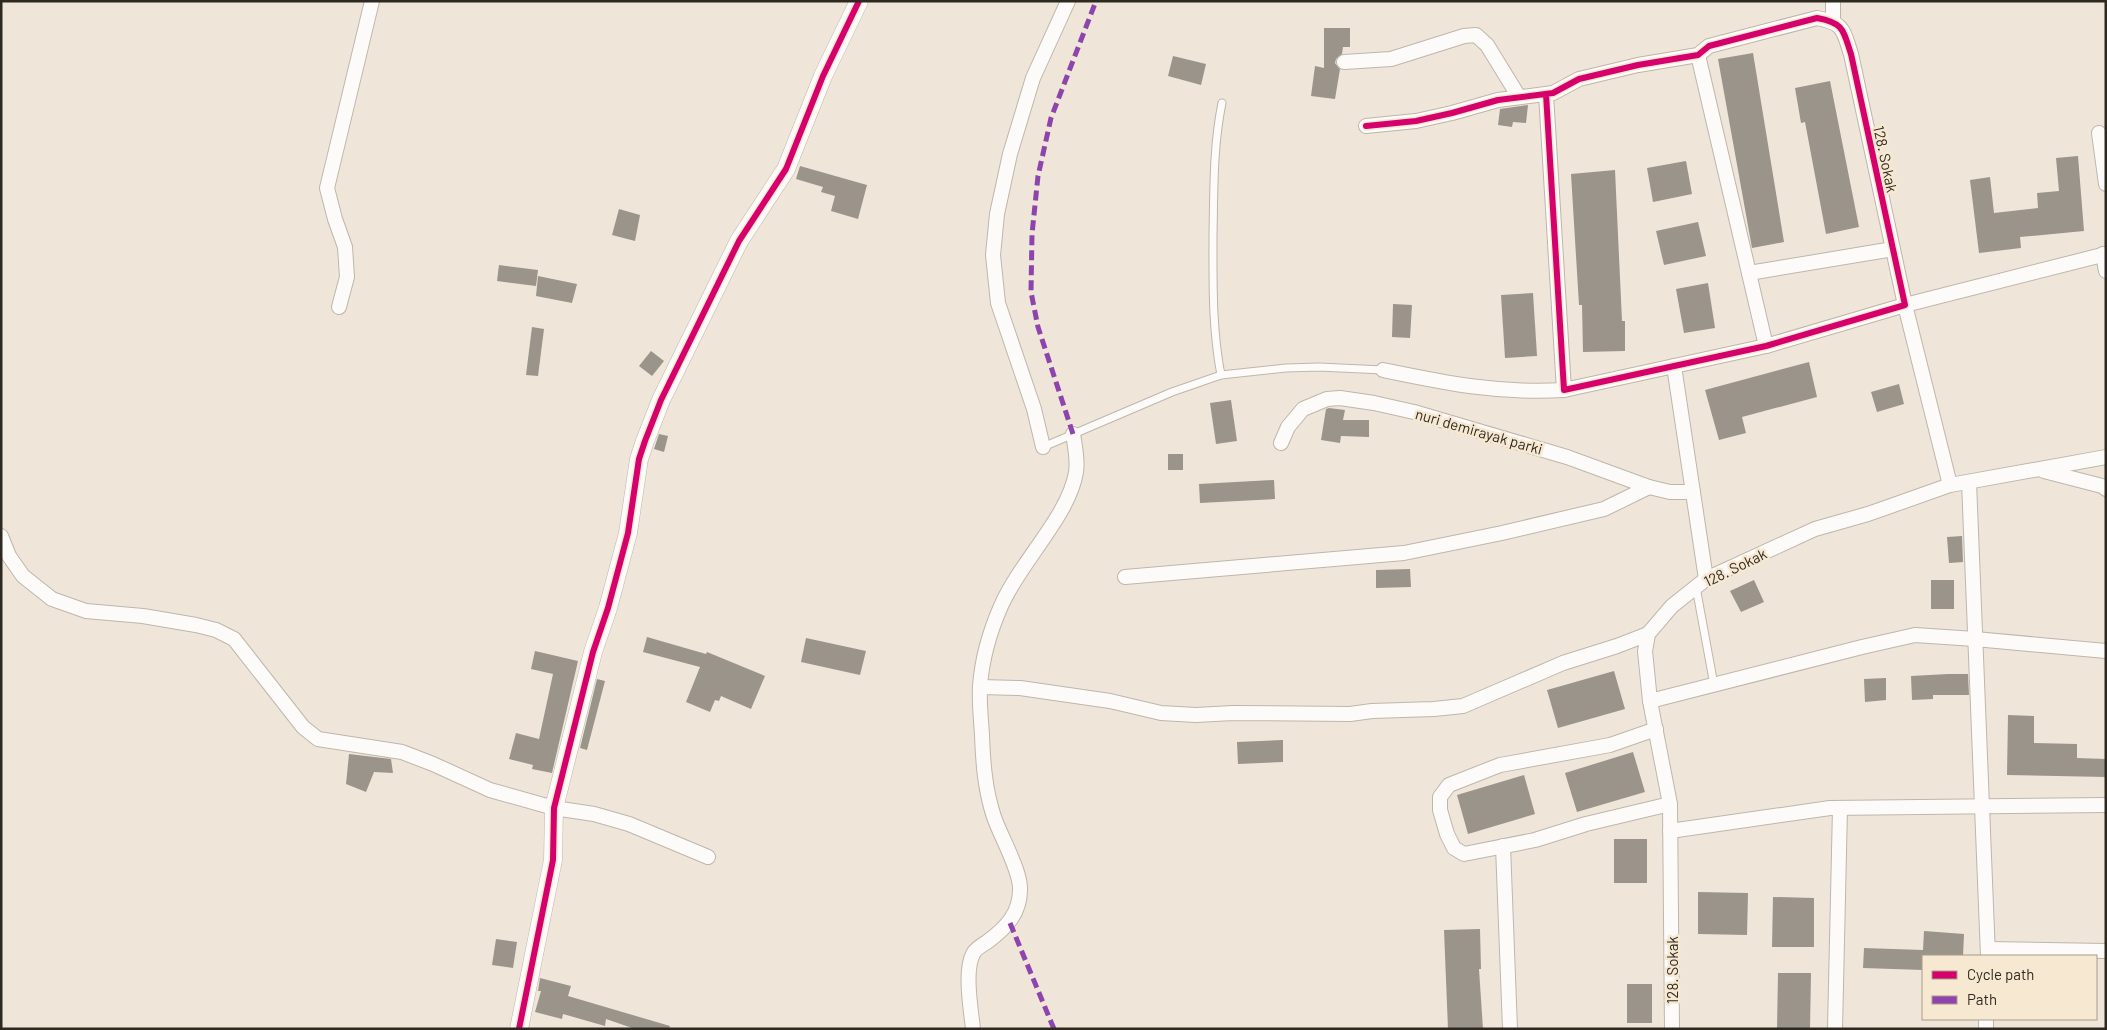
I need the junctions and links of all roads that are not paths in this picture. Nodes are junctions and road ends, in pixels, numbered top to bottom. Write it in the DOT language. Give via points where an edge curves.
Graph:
graph roads {
  1 [pos="372,1"];
  2 [pos="859,1"];
  3 [pos="1068,1"];
  4 [pos="1833,1"];
  5 [pos="1833,21"];
  6 [pos="1698,55"];
  7 [pos="1344,62"];
  8 [pos="1546,94"];
  9 [pos="1519,97"];
  10 [pos="1222,102"];
  11 [pos="1366,126"];
  12 [pos="2099,133"];
  13 [pos="2106,184"];
  14 [pos="1893,249"];
  15 [pos="2104,254"];
  16 [pos="2106,271"];
  17 [pos="1749,273"];
  18 [pos="1905,304"];
  19 [pos="339,307"];
  20 [pos="1766,346"];
  21 [pos="1674,366"];
  22 [pos="1383,370"];
  23 [pos="1221,375"];
  24 [pos="1564,390"];
  25 [pos="1073,434"];
  26 [pos="1281,443"];
  27 [pos="1043,447"];
  28 [pos="2106,457"];
  29 [pos="2038,469"];
  30 [pos="1969,482"];
  31 [pos="1950,485"];
  32 [pos="1649,487"];
  33 [pos="2106,489"];
  34 [pos="1693,492"];
  35 [pos="1,536"];
  36 [pos="1125,577"];
  37 [pos="1701,583"];
  38 [pos="1648,634"];
  39 [pos="1975,639"];
  40 [pos="2106,651"];
  41 [pos="1714,685"];
  42 [pos="980,687"];
  43 [pos="1650,701"];
  44 [pos="1656,729"];
  45 [pos="1670,804"];
  46 [pos="2106,805"];
  47 [pos="1983,806"];
  48 [pos="554,808"];
  49 [pos="1840,808"];
  50 [pos="1670,832"];
  51 [pos="1502,846"];
  52 [pos="708,857"];
  53 [pos="2106,951"];
  54 [pos="1988,953"];
  55 [pos="519,1029"];
  56 [pos="972,1029"];
  57 [pos="1510,1029"];
  58 [pos="1672,1029"];
  59 [pos="1835,1029"];
  1 -- 19 [label="street" via="327,188 345,247 347,277"];
  2 -- 48 [label="street" via="830,60 786,169 739,241 661,400 645,441 628,533"];
  3 -- 27 [label="street" via="1033,78 1010,154 997,214 993,255 998,303 1034,409"];
  4 -- 5 [label="street"];
  5 -- 6 [label="street" via="1817,18 1709,46"];
  5 -- 14 [label="street, 128. Sokak" via="1843,28 1851,54"];
  6 -- 8 [label="street" via="1579,79"];
  6 -- 17 [label="street"];
  7 -- 9 [label="street" via="1391,59 1476,35 1487,45"];
  8 -- 9 [label="street"];
  8 -- 24 [label="street"];
  9 -- 11 [label="street" via="1416,121"];
  10 -- 23 [label="lane" via="1215,144 1213,287 1214,333"];
  12 -- 13 [label="street"];
  14 -- 17 [label="street"];
  14 -- 18 [label="street, 128. Sokak"];
  15 -- 16 [label="street"];
  15 -- 18 [label="street"];
  17 -- 20 [label="street"];
  18 -- 20 [label="street"];
  18 -- 31 [label="street, 128. Sokak"];
  20 -- 21 [label="street"];
  21 -- 24 [label="street"];
  21 -- 34 [label="street"];
  22 -- 23 [label="lane" via="1286,368"];
  22 -- 24 [label="street" via="1491,390"];
  23 -- 25 [label="lane"];
  25 -- 27 [label="lane"];
  25 -- 42 [label="street" via="1076,471 1071,491 1001,605 989,636"];
  26 -- 32 [label="street, nuri demirayak parki" via="1288,427 1303,409 1327,399 1340,398 1414,412 1567,456"];
  28 -- 29 [label="street, 128. Sokak"];
  29 -- 30 [label="street, 128. Sokak"];
  29 -- 33 [label="street"];
  30 -- 31 [label="street, 128. Sokak"];
  30 -- 39 [label="street"];
  31 -- 37 [label="street, 128. Sokak" via="1814,529"];
  32 -- 34 [label="street, nuri demirayak parki" via="1670,492"];
  32 -- 36 [label="street" via="1604,509 1404,553"];
  34 -- 37 [label="street"];
  35 -- 48 [label="street" via="9,556 23,576 52,599 86,611 196,625 234,639 303,727 318,739 402,752 490,790"];
  37 -- 38 [label="street, 128. Sokak" via="1672,606"];
  37 -- 41 [label="lane"];
  38 -- 42 [label="street" via="1563,663 1463,706 1434,709 1350,714 1196,715 1020,688"];
  38 -- 43 [label="street, 128. Sokak" via="1645,651"];
  39 -- 40 [label="street"];
  39 -- 41 [label="street" via="1915,636"];
  39 -- 47 [label="street"];
  41 -- 43 [label="street"];
  42 -- 56 [label="street" via="984,776 990,803 1020,885 1020,901 1010,923 974,952 970,960"];
  43 -- 44 [label="street, 128. Sokak"];
  44 -- 45 [label="street, 128. Sokak"];
  44 -- 51 [label="street" via="1610,744 1500,766 1449,785 1440,797 1440,810 1454,848 1464,854"];
  45 -- 50 [label="street, 128. Sokak"];
  45 -- 51 [label="street"];
  46 -- 47 [label="street"];
  47 -- 49 [label="street"];
  47 -- 54 [label="street"];
  48 -- 52 [label="street" via="629,824"];
  48 -- 55 [label="street" via="553,860"];
  49 -- 50 [label="street"];
  49 -- 59 [label="street"];
  50 -- 58 [label="street, 128. Sokak"];
  51 -- 57 [label="street"];
  53 -- 54 [label="street"];
}
